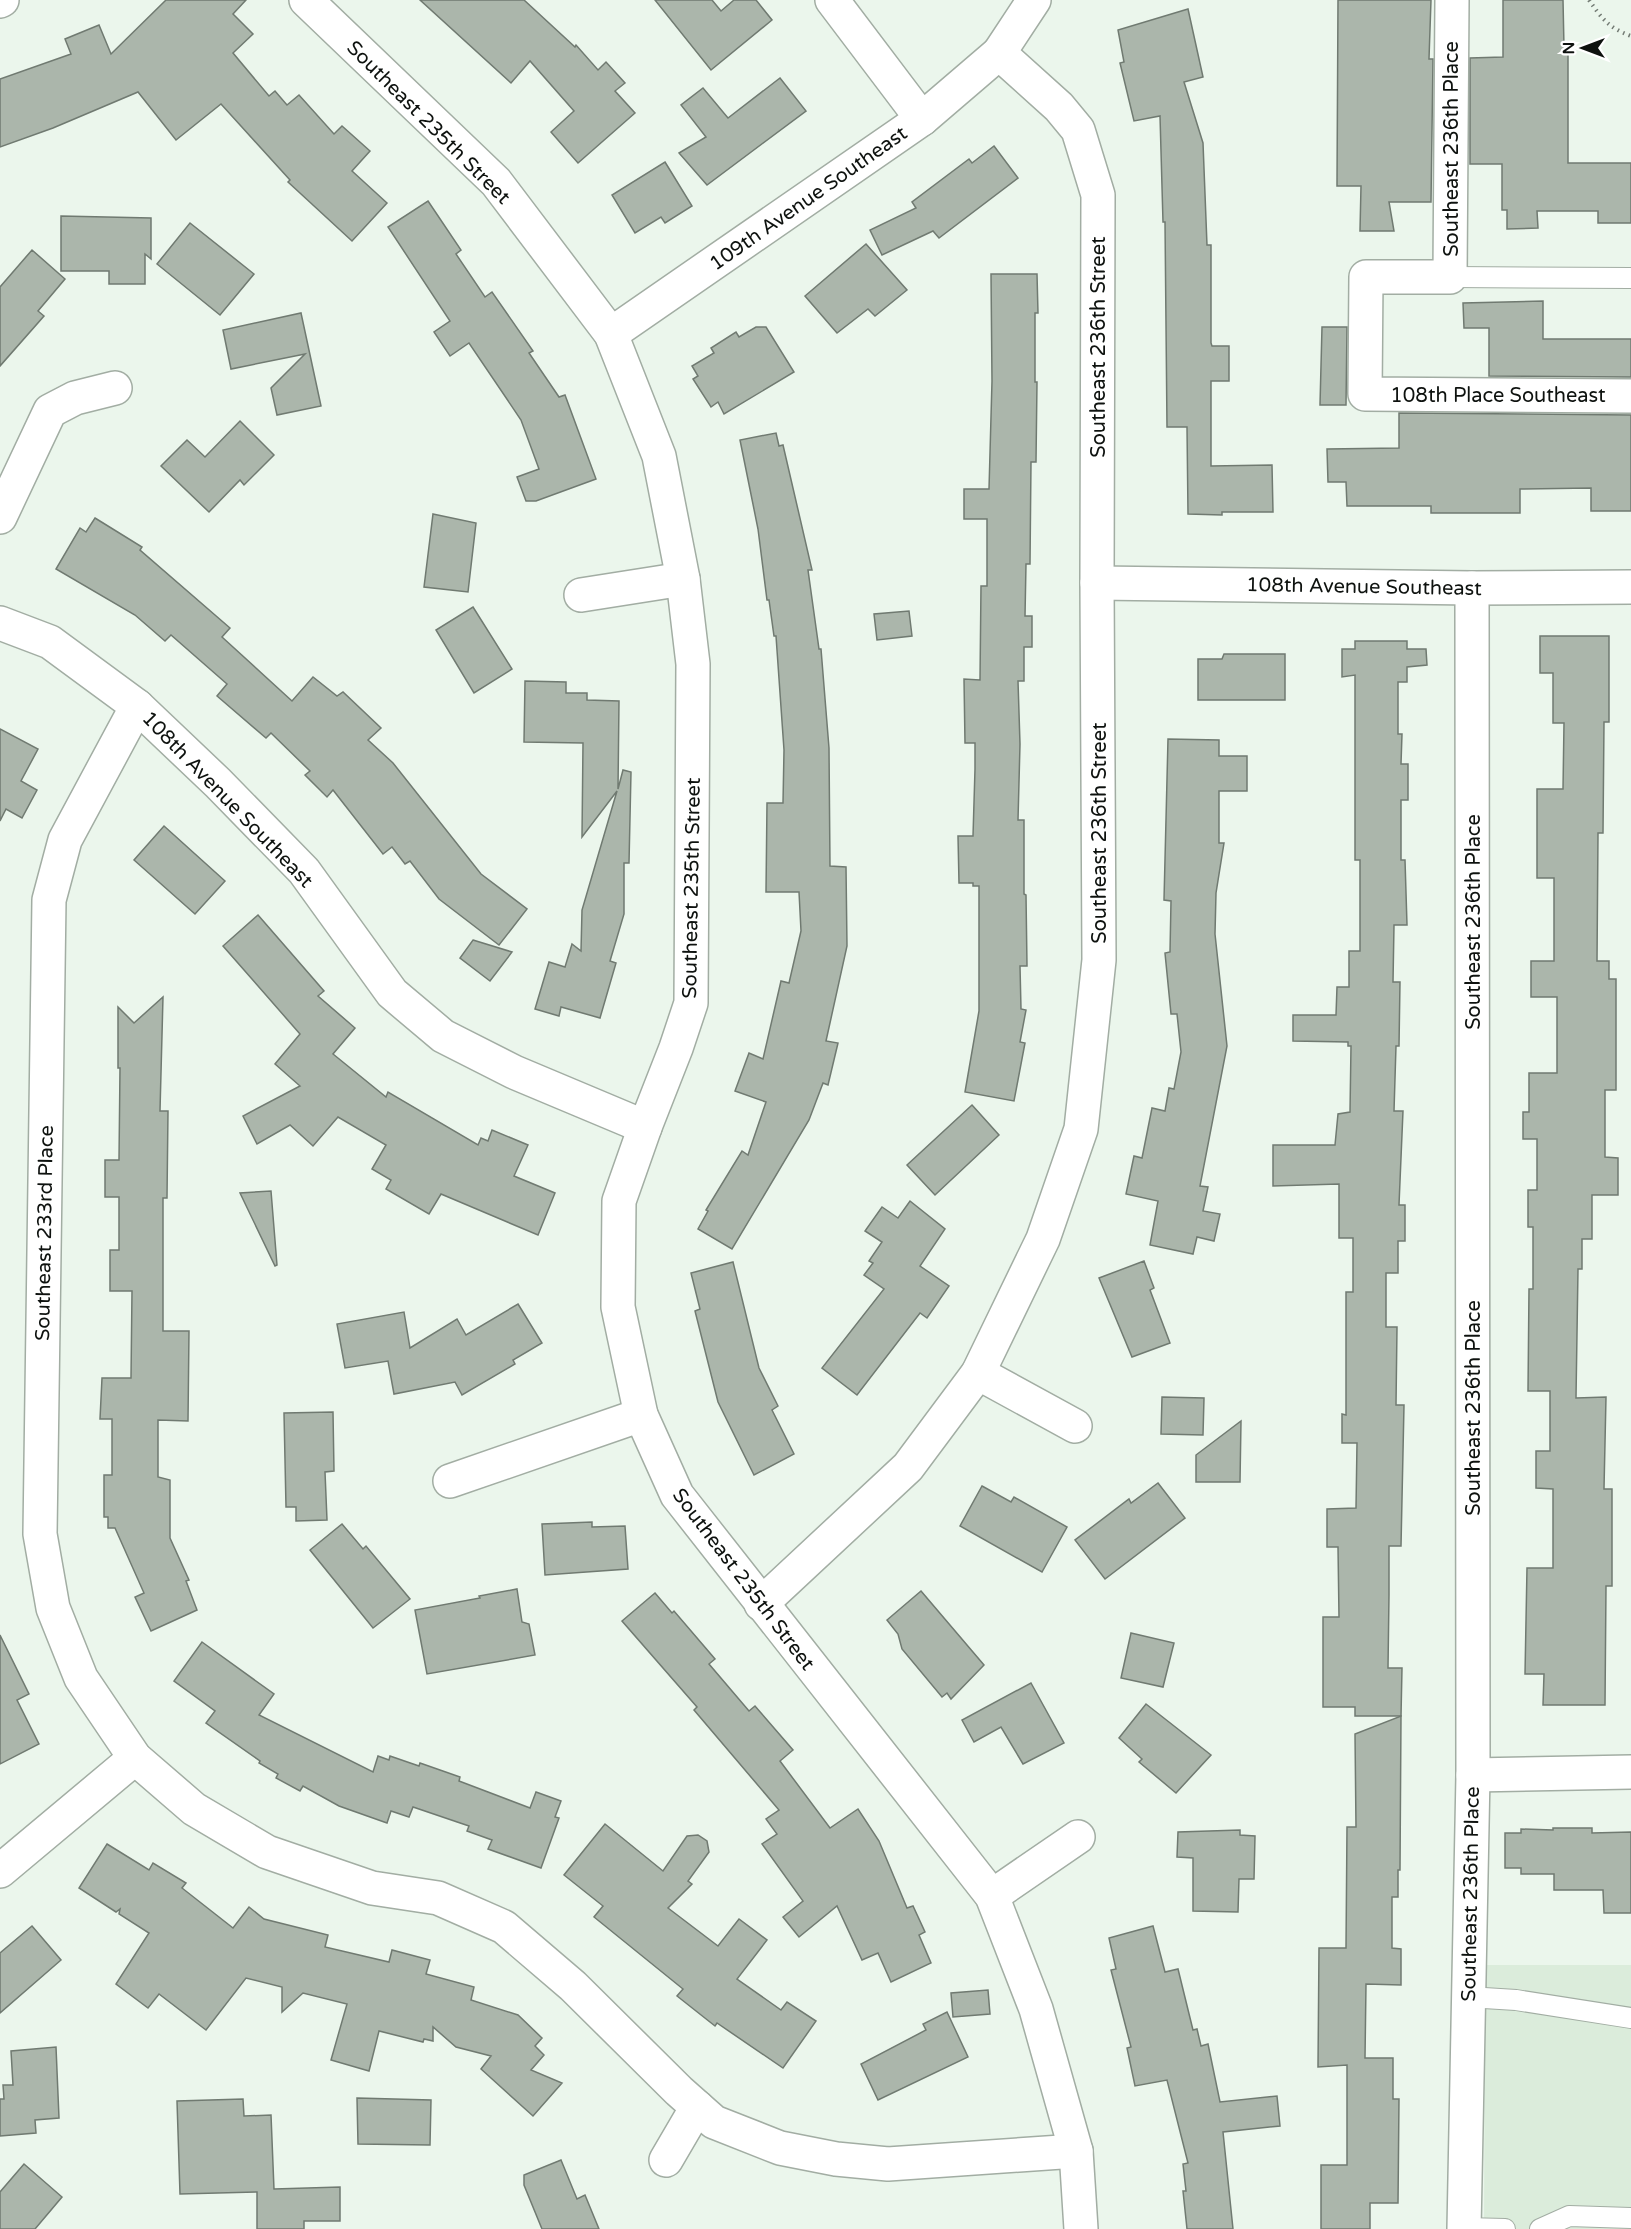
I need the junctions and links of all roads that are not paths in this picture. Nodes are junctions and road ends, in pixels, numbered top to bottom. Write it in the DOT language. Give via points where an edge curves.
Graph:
graph roads {
  1 [pos="306,0"];
  2 [pos="831,0"];
  3 [pos="1034,0"];
  4 [pos="1452,0"];
  5 [pos="999,53"];
  6 [pos="922,119"];
  7 [pos="1450,277"];
  8 [pos="1631,278"];
  9 [pos="611,334"];
  10 [pos="116,388"];
  11 [pos="1365,394"];
  12 [pos="1631,396"];
  13 [pos="0,517"];
  14 [pos="683,579"];
  15 [pos="1097,583"];
  16 [pos="1631,587"];
  17 [pos="1472,588"];
  18 [pos="581,595"];
  19 [pos="0,623"];
  20 [pos="137,706"];
  21 [pos="645,1127"];
  22 [pos="978,1373"];
  23 [pos="640,1415"];
  24 [pos="1075,1426"];
  25 [pos="450,1481"];
  26 [pos="761,1604"];
  27 [pos="135,1758"];
  28 [pos="1631,1772"];
  29 [pos="1473,1775"];
  30 [pos="1078,1837"];
  31 [pos="0,1871"];
  32 [pos="992,1896"];
  33 [pos="1468,1997"];
  34 [pos="1631,2018"];
  35 [pos="697,2106"];
  36 [pos="1076,2151"];
  37 [pos="666,2160"];
  38 [pos="1631,2218"];
  39 [pos="1464,2228"];
  40 [pos="1081,2229"];
  41 [pos="1505,2229"];
  42 [pos="1540,2229"];
  1 -- 9 [label="street, Southeast 235th Street" via="496,182"];
  2 -- 6 [label="street"];
  3 -- 5 [label="street"];
  4 -- 7 [label="street, Southeast 236th Place"];
  5 -- 6 [label="street, 109th Avenue Southeast"];
  5 -- 15 [label="street, Southeast 236th Street" via="1059,107 1078,130 1098,195"];
  6 -- 9 [label="street, 109th Avenue Southeast"];
  7 -- 8 [label="lane"];
  7 -- 11 [label="street, Southeast 236th Place" via="1366,277"];
  9 -- 14 [label="street, Southeast 235th Street" via="659,456"];
  10 -- 13 [label="street" via="75,398 50,411"];
  11 -- 12 [label="street, 108th Place Southeast"];
  14 -- 18 [label="street"];
  14 -- 21 [label="street, Southeast 235th Street" via="693,663 691,1003"];
  15 -- 17 [label="street, 108th Avenue Southeast"];
  15 -- 22 [label="street, Southeast 236th Street" via="1099,960 1081,1129 1043,1239"];
  16 -- 17 [label="street, 108th Avenue Southeast"];
  17 -- 29 [label="street, Southeast 236th Place"];
  19 -- 20 [label="street, 108th Avenue Southeast" via="50,642"];
  20 -- 21 [label="street, 108th Avenue Southeast" via="304,871 392,993 443,1036 514,1072"];
  20 -- 27 [label="street, Southeast 233rd Place" via="65,840 49,900 40,1533 53,1608 81,1678"];
  21 -- 23 [label="street, Southeast 235th Street" via="619,1201 618,1307"];
  22 -- 24 [label="street"];
  22 -- 26 [label="street, Southeast 236th Street" via="908,1467"];
  23 -- 25 [label="street"];
  23 -- 26 [label="street, Southeast 235th Street" via="677,1495"];
  26 -- 32 [label="street, Southeast 235th Street"];
  27 -- 31 [label="street"];
  27 -- 35 [label="street, Southeast 233rd Place" via="194,1809 267,1852 372,1888 438,1898 504,1928 573,1986"];
  28 -- 29 [label="street"];
  29 -- 33 [label="street, Southeast 236th Place"];
  30 -- 32 [label="street"];
  32 -- 36 [label="street, Southeast 235th Street" via="1036,2009"];
  33 -- 34 [label="lane"];
  33 -- 39 [label="street, Southeast 236th Place"];
  35 -- 36 [label="street, Southeast 233rd Place" via="714,2122 780,2148 836,2159 888,2164"];
  35 -- 37 [label="street"];
  36 -- 40 [label="street, Southeast 235th Street"];
  38 -- 42 [label="lane" via="1569,2216"];
  39 -- 41 [label="lane"];
}
